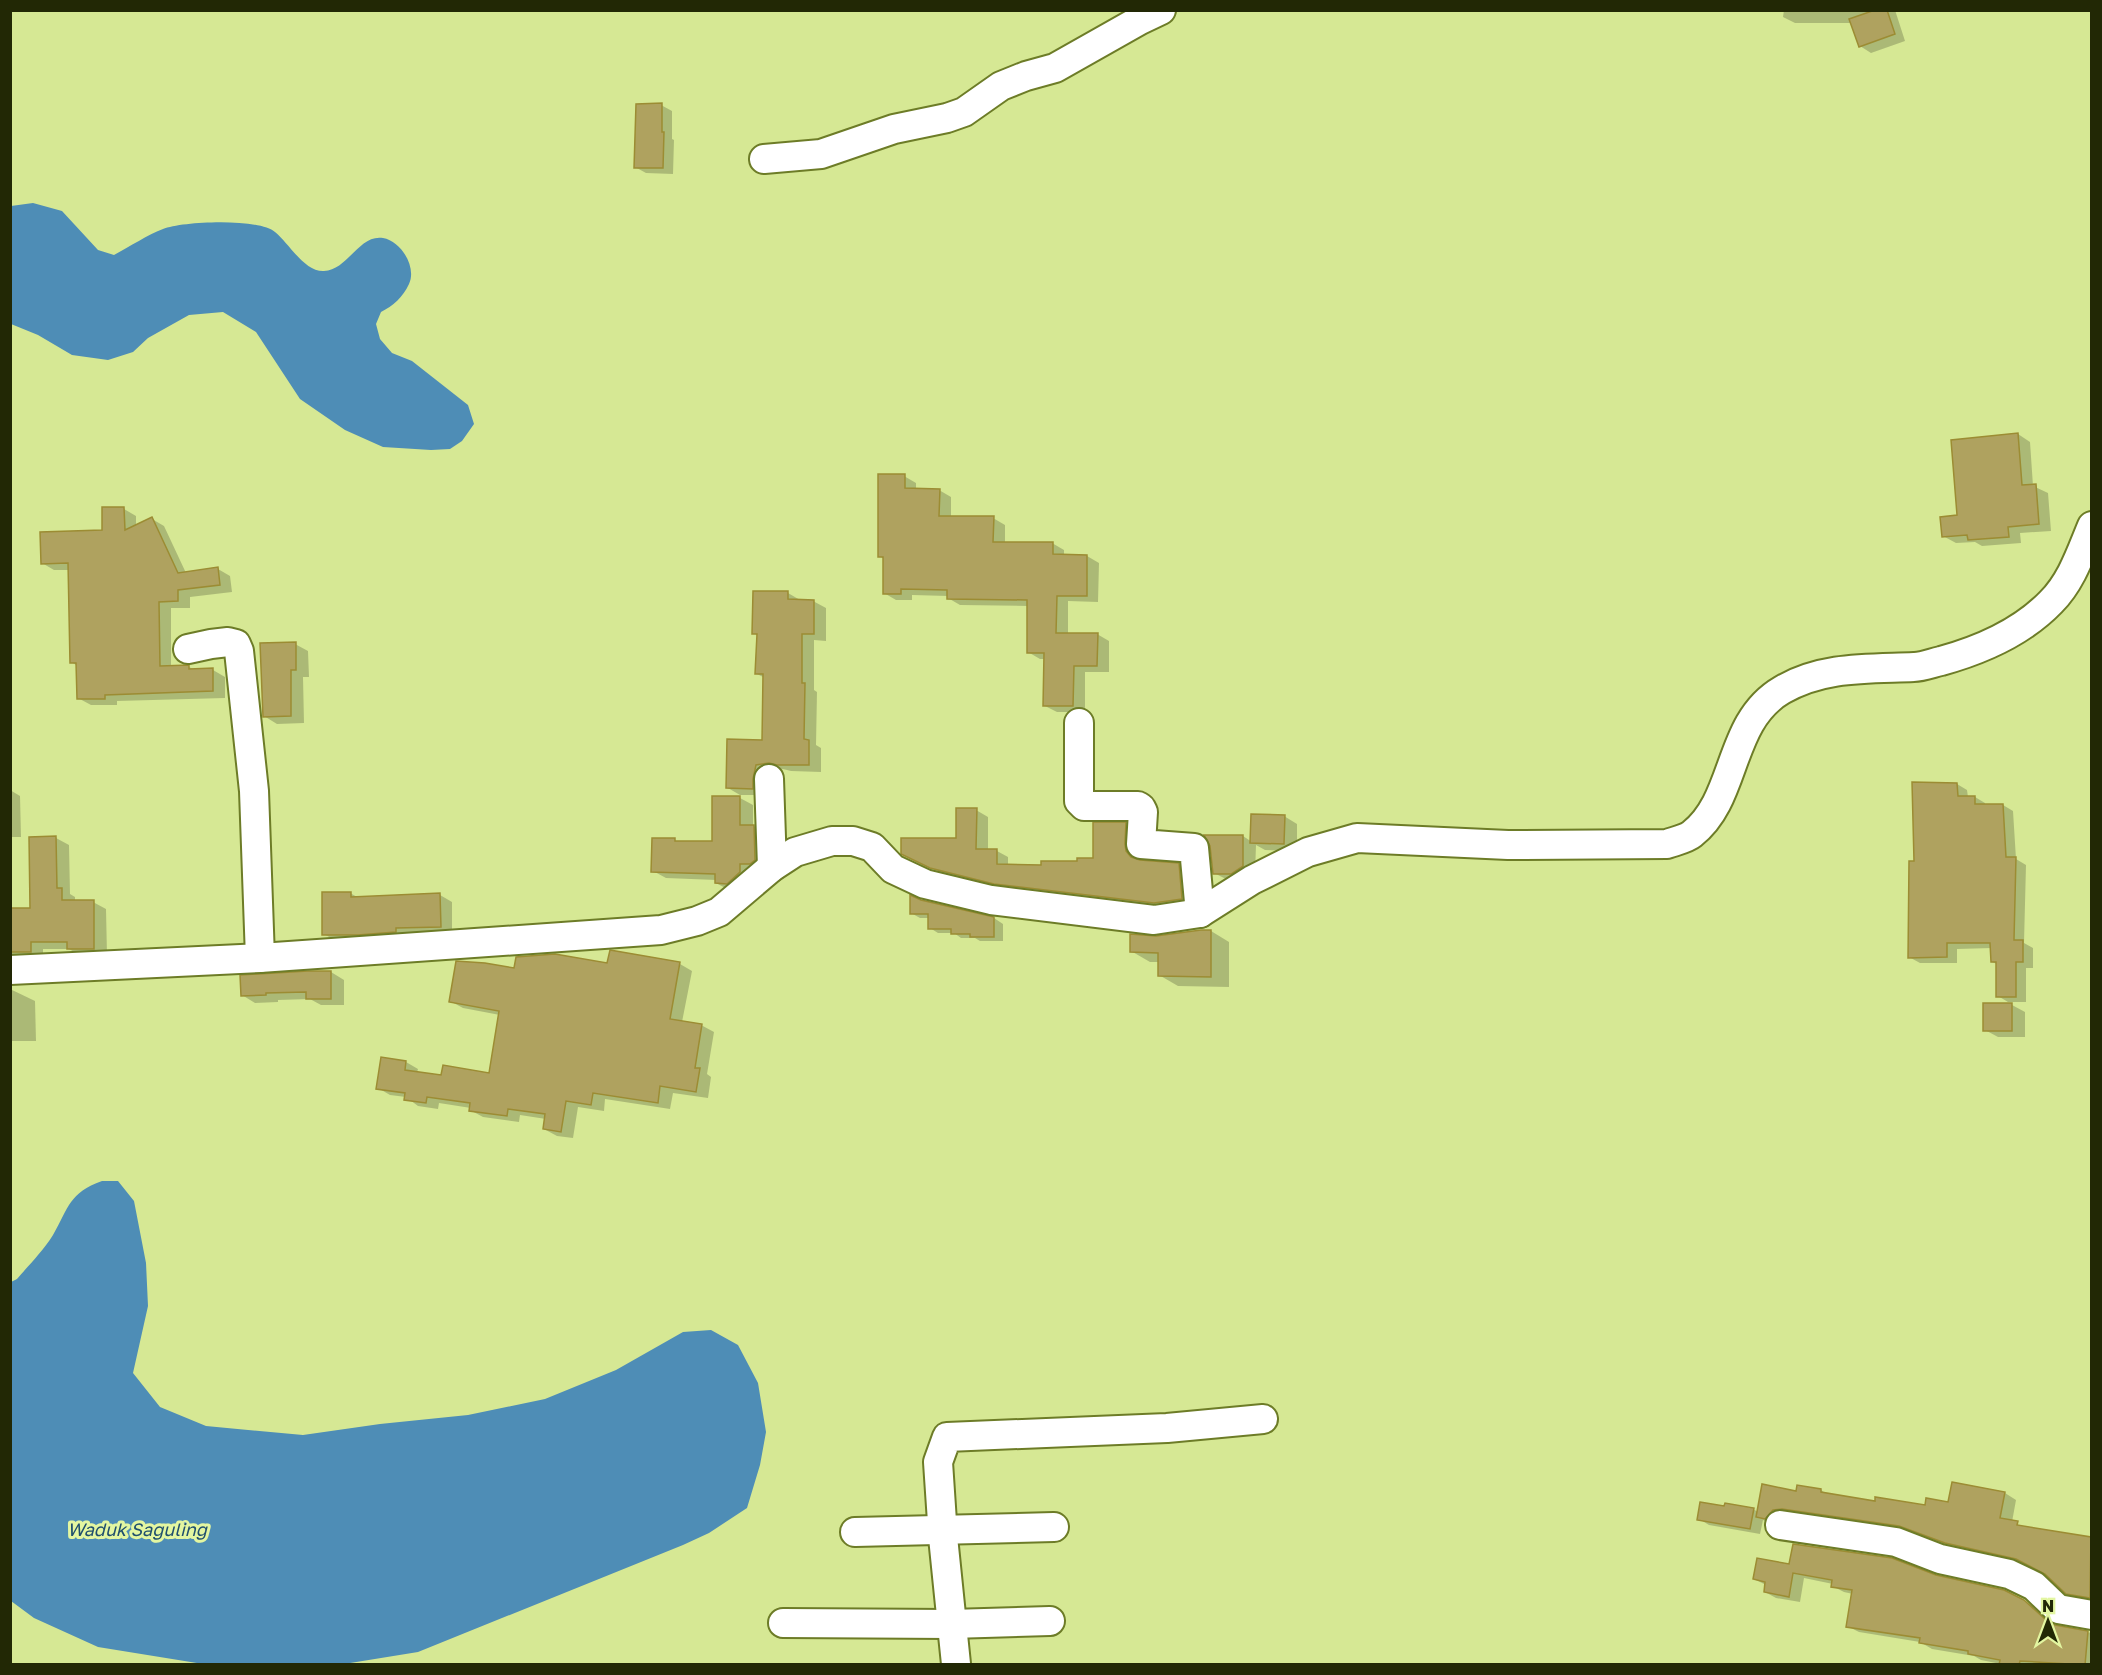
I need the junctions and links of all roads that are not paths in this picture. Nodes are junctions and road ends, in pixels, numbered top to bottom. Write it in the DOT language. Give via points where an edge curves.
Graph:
graph roads {
  1 [pos="1161,10"];
  2 [pos="764,159"];
  3 [pos="2091,526"];
  4 [pos="188,649"];
  5 [pos="1079,723"];
  6 [pos="769,779"];
  7 [pos="772,867"];
  8 [pos="1200,914"];
  9 [pos="260,958"];
  10 [pos="10,970"];
  11 [pos="1263,1419"];
  12 [pos="1780,1525"];
  13 [pos="1054,1527"];
  14 [pos="942,1529"];
  15 [pos="855,1532"];
  16 [pos="2091,1615"];
  17 [pos="1050,1621"];
  18 [pos="783,1623"];
  19 [pos="951,1624"];
  20 [pos="956,1665"];
  1 -- 2 [label="street" via="1054,68 1002,86 964,112 894,129 821,154"];
  3 -- 8 [label="street" via="2064,584 2052,601 2020,627 1969,653 1917,667 1861,668 1813,677 1781,691 1745,728 1715,805 1690,836 1667,844 1628,846 1357,838 1308,852 1251,880"];
  4 -- 9 [label="street" via="228,642 236,644 239,651 254,791"];
  5 -- 8 [label="street" via="1079,801 1084,807 1142,808 1141,844 1194,848"];
  6 -- 7 [label="street"];
  7 -- 8 [label="street" via="812,846 853,841 872,847 893,869 925,884 991,900 1154,920"];
  7 -- 9 [label="street" via="719,912 661,930"];
  9 -- 10 [label="street"];
  11 -- 14 [label="street" via="1167,1428 947,1437 938,1462"];
  12 -- 16 [label="street" via="1896,1542 1940,1559 2009,1574 2034,1586 2058,1609"];
  13 -- 14 [label="street"];
  14 -- 15 [label="street"];
  14 -- 19 [label="street"];
  17 -- 19 [label="street"];
  18 -- 19 [label="street"];
  19 -- 20 [label="street"];
}
